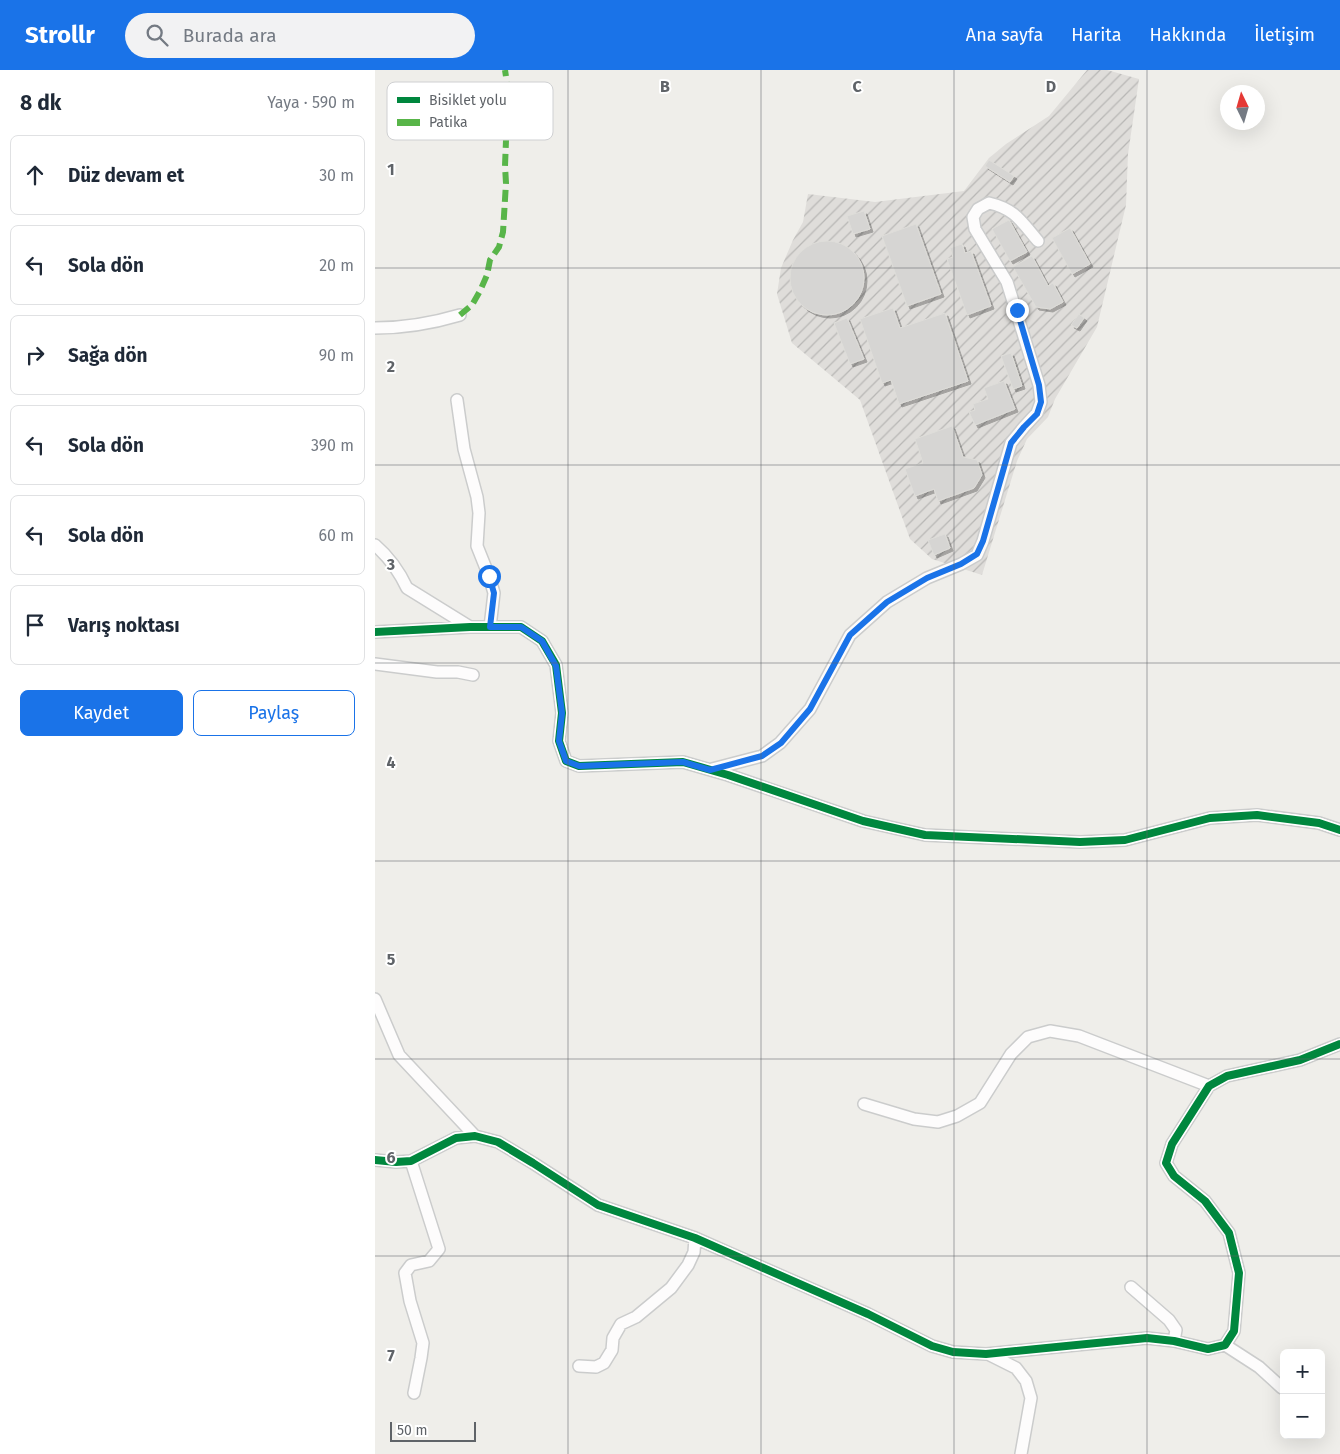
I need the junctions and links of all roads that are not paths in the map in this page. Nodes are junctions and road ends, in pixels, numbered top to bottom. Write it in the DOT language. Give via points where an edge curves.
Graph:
graph roads {
  1 [pos="1037,241"];
  2 [pos="460,315"];
  3 [pos="375,328"];
  4 [pos="457,400"];
  5 [pos="375,545"];
  6 [pos="470,627"];
  7 [pos="490,627"];
  8 [pos="375,632"];
  9 [pos="375,664"];
  10 [pos="473,675"];
  11 [pos="710,770"];
  12 [pos="1340,830"];
  13 [pos="375,999"];
  14 [pos="1340,1044"];
  15 [pos="1209,1086"];
  16 [pos="864,1104"];
  17 [pos="475,1136"];
  18 [pos="375,1160"];
  19 [pos="411,1161"];
  20 [pos="695,1238"];
  21 [pos="1131,1287"];
  22 [pos="1174,1341"];
  23 [pos="1225,1345"];
  24 [pos="986,1354"];
  25 [pos="579,1366"];
  26 [pos="1280,1386"];
  27 [pos="415,1393"];
  28 [pos="1021,1454"];
  1 -- 11 [label="street" via="1017,215 1002,206 989,204 978,209 973,217 975,229 1007,282 1039,385 1041,402 1037,414 1011,443 977,554 887,602 850,635 810,709 781,743 762,756"];
  2 -- 3 [label="street" via="398,328"];
  4 -- 7 [label="street" via="464,449 477,497 477,546 494,593"];
  5 -- 6 [label="street" via="387,555 407,588"];
  6 -- 7 [label="street"];
  6 -- 8 [label="street"];
  7 -- 11 [label="street" via="521,627 542,641 556,666 562,713 559,741 566,761 579,766 683,762"];
  9 -- 10 [label="street"];
  11 -- 12 [label="street" via="863,821 925,834 1080,842 1125,840 1210,818 1257,815 1319,823"];
  13 -- 17 [label="street" via="399,1055"];
  14 -- 15 [label="street" via="1301,1060 1227,1076"];
  15 -- 16 [label="street" via="1079,1036 1050,1031 1028,1037 1011,1054 980,1103 957,1116 938,1122 914,1119"];
  15 -- 23 [label="street" via="1172,1144 1166,1163 1174,1176 1205,1201 1229,1233 1239,1273 1234,1331"];
  17 -- 19 [label="street" via="456,1138"];
  17 -- 20 [label="street" via="498,1142 598,1205"];
  18 -- 19 [label="street"];
  19 -- 27 [label="street" via="439,1249 429,1261 411,1265 405,1273 423,1343"];
  20 -- 24 [label="street" via="868,1314 932,1346 953,1352"];
  20 -- 25 [label="street" via="694,1252 688,1265 671,1288 637,1317 621,1324 604,1364"];
  21 -- 22 [label="street" via="1169,1320 1176,1330"];
  22 -- 23 [label="street" via="1208,1349"];
  22 -- 24 [label="street" via="1147,1338"];
  23 -- 26 [label="street"];
  24 -- 28 [label="street" via="1016,1368 1026,1381 1031,1398"];
}
